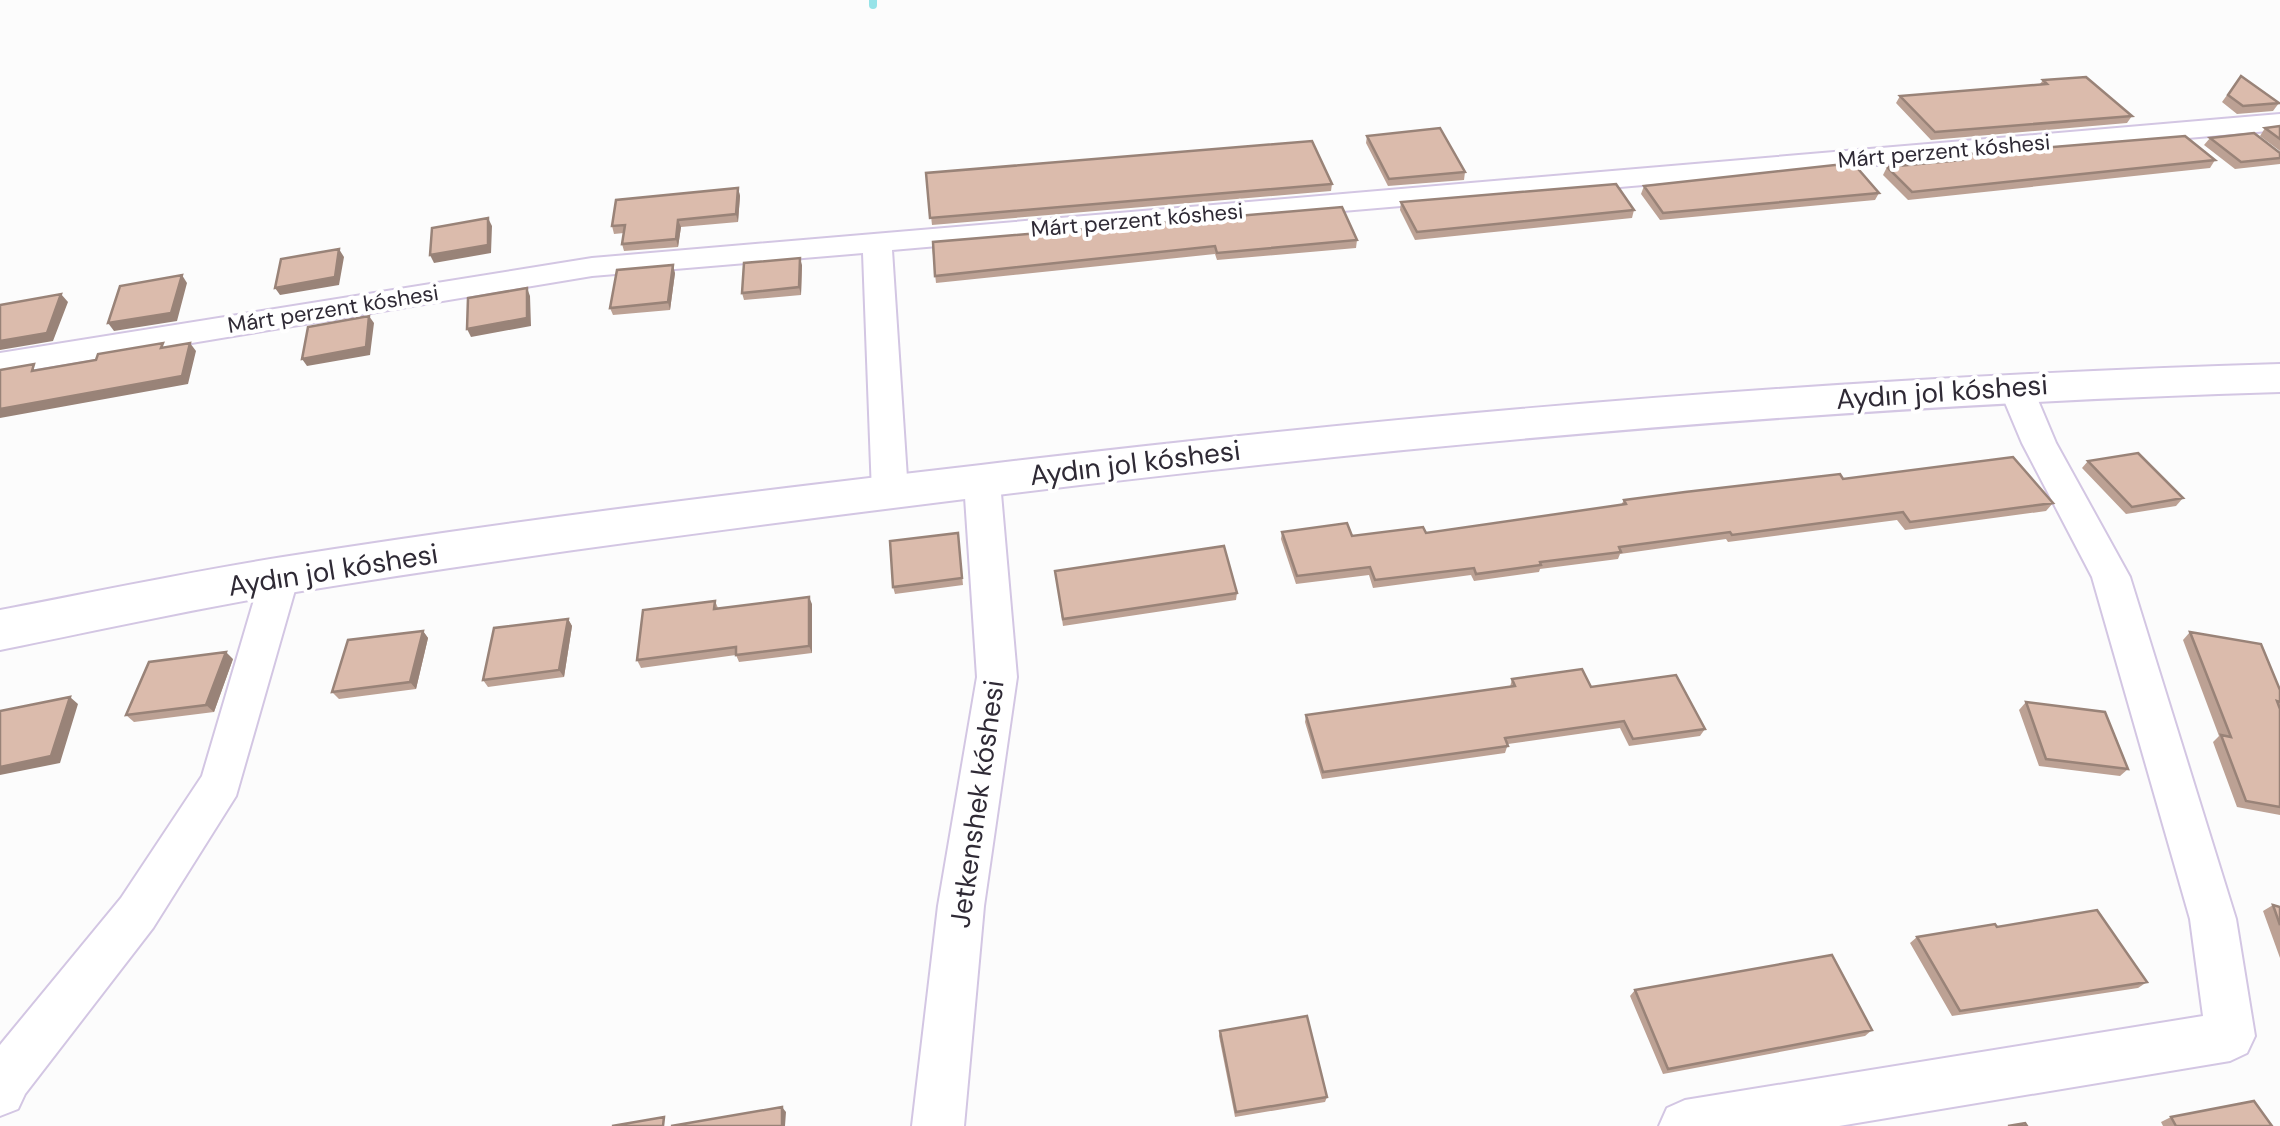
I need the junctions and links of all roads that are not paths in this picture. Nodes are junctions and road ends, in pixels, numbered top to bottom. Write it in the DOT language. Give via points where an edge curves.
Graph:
graph roads {
  1 [pos="2280,122"];
  2 [pos="877,242"];
  3 [pos="0,364"];
  4 [pos="2280,378"];
  5 [pos="2015,386"];
  6 [pos="982,482"];
  7 [pos="890,492"];
  8 [pos="280,576"];
  9 [pos="0,630"];
  10 [pos="0,1091"];
  11 [pos="938,1126"];
  12 [pos="1686,1126"];
  1 -- 2 [label="street, Márt perzent kóshesi"];
  2 -- 3 [label="street, Márt perzent kóshesi" via="592,267"];
  2 -- 7 [label="street"];
  4 -- 5 [label="street, Aydın jol kóshesi"];
  5 -- 6 [label="street, Aydın jol kóshesi" via="1506,423"];
  5 -- 12 [label="street" via="2110,577 2213,920 2230,1036"];
  6 -- 7 [label="street, Aydın jol kóshesi"];
  6 -- 11 [label="street, Jetkenshek kóshesi" via="996,677 961,906"];
  7 -- 8 [label="street, Aydın jol kóshesi"];
  8 -- 9 [label="street, Aydın jol kóshesi"];
  8 -- 10 [label="street" via="220,783 137,913"];
}
